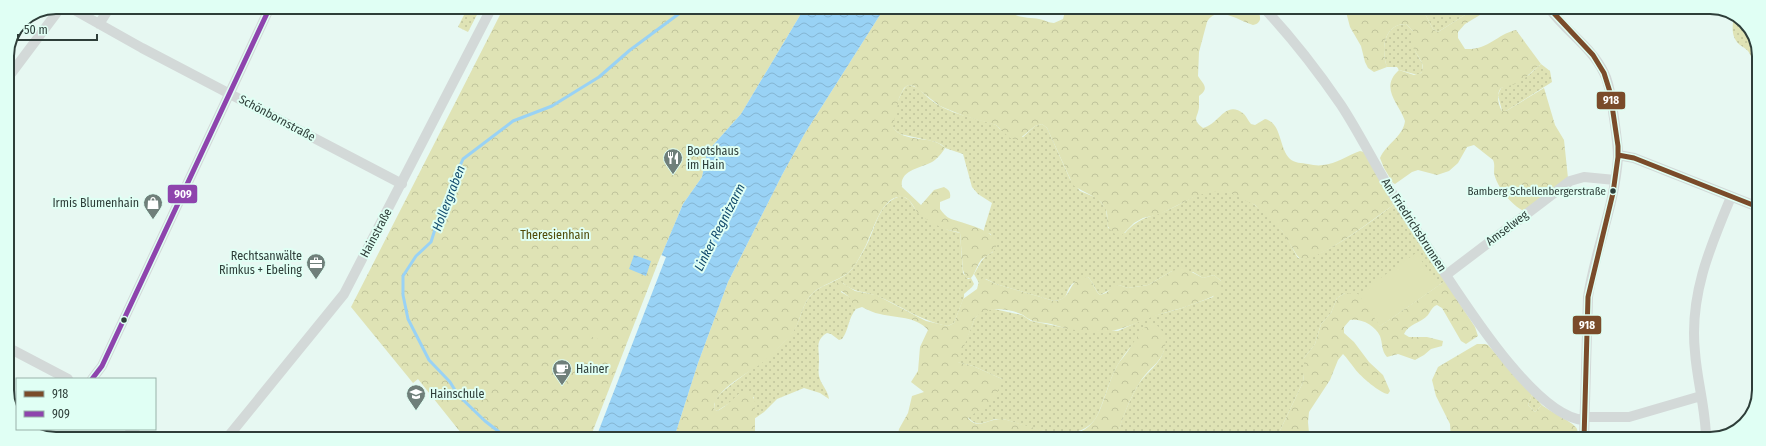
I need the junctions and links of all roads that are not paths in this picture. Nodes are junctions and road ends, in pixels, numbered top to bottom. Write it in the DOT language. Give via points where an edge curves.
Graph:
graph roads {
  1 [pos="56,14"];
  2 [pos="81,14"];
  3 [pos="105,14"];
  4 [pos="267,14"];
  5 [pos="488,14"];
  6 [pos="1269,14"];
  7 [pos="1554,14"];
  8 [pos="99,24"];
  9 [pos="14,70"];
  10 [pos="229,93"];
  11 [pos="1618,155"];
  12 [pos="1615,180"];
  13 [pos="402,184"];
  14 [pos="1731,197"];
  15 [pos="1752,205"];
  16 [pos="1446,275"];
  17 [pos="14,351"];
  18 [pos="66,378"];
  19 [pos="93,378"];
  20 [pos="1701,396"];
  21 [pos="1584,419"];
  22 [pos="232,432"];
  23 [pos="1584,432"];
  24 [pos="1705,432"];
  1 -- 9 [label="street"];
  2 -- 8 [label="street, Schönbornstraße"];
  3 -- 8 [label="street"];
  4 -- 10 [label="street"];
  5 -- 13 [label="street, Hainstraße"];
  6 -- 16 [label="street, Am Friedrichsbrunnen" via="1303,52 1341,106 1388,187"];
  7 -- 11 [label="street" via="1596,59 1605,74 1614,117"];
  8 -- 10 [label="street, Schönbornstraße"];
  10 -- 13 [label="street, Schönbornstraße"];
  10 -- 19 [label="street" via="102,366"];
  11 -- 12 [label="street"];
  11 -- 14 [label="street" via="1634,158"];
  12 -- 16 [label="street, Amselweg" via="1584,177 1570,181"];
  12 -- 21 [label="street" via="1590,280"];
  13 -- 22 [label="street, Hainstraße" via="344,294"];
  14 -- 15 [label="street"];
  14 -- 20 [label="street" via="1703,268 1697,294 1694,350"];
  16 -- 21 [label="street, Am Friedrichsbrunnen" via="1489,339 1540,396 1572,418"];
  17 -- 18 [label="street"];
  20 -- 21 [label="street, Am Friedrichsbrunnen" via="1629,417"];
  20 -- 24 [label="street"];
  21 -- 23 [label="street"];
}
